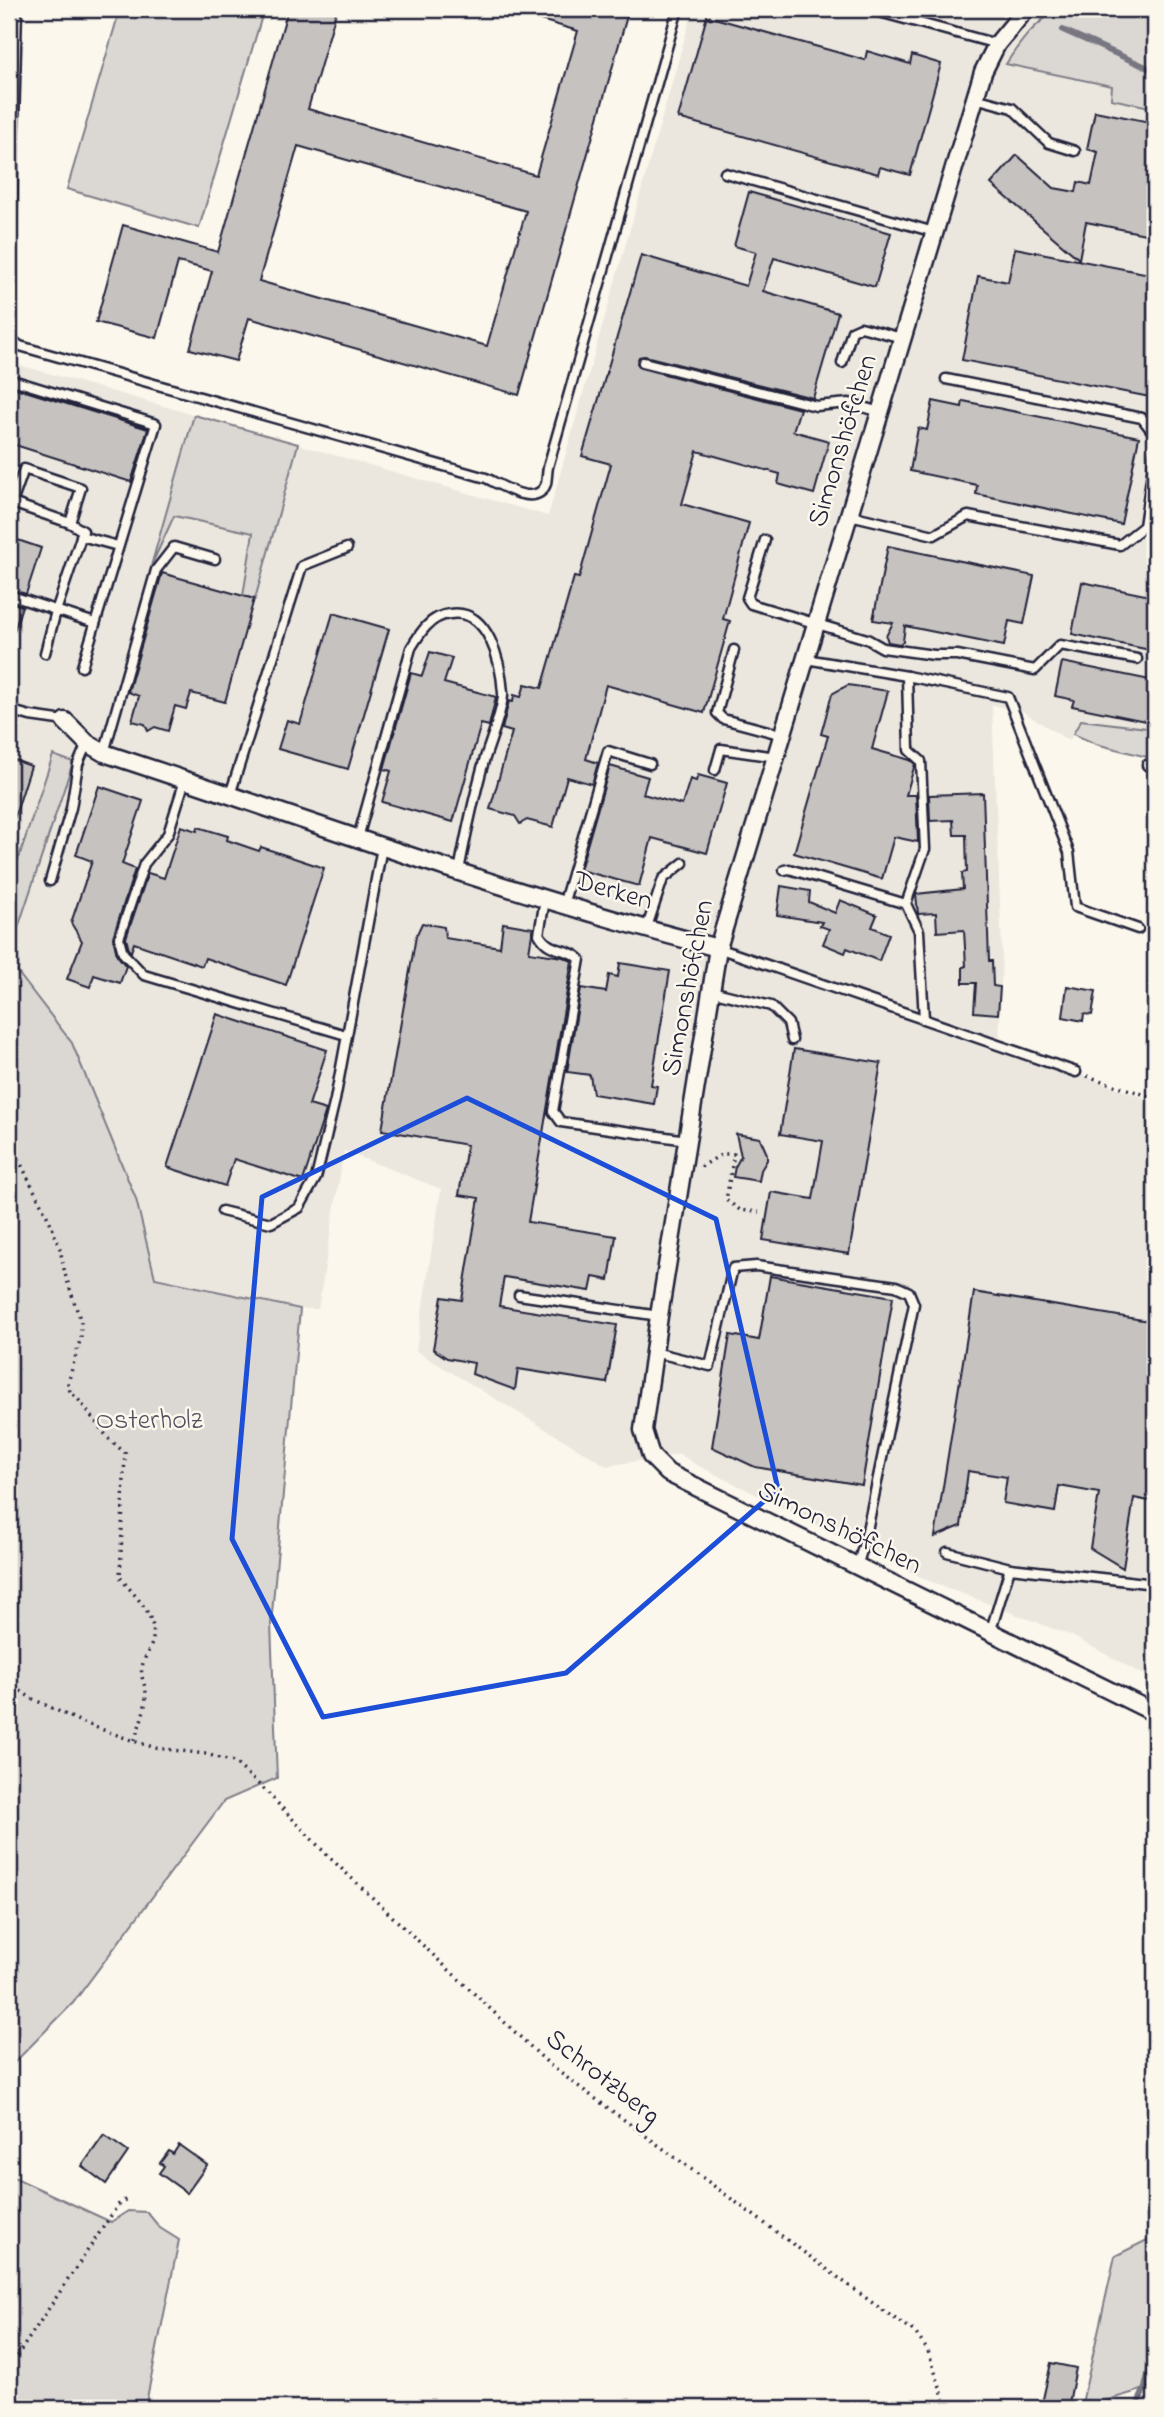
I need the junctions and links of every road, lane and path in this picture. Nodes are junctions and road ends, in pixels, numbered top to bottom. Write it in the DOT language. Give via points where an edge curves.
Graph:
graph roads {
  1 [pos="17,9"];
  2 [pos="678,9"];
  3 [pos="868,9"];
  4 [pos="1026,9"];
  5 [pos="997,44"];
  6 [pos="975,98"];
  7 [pos="1074,151"];
  8 [pos="725,173"];
  9 [pos="934,232"];
  10 [pos="9,313"];
  11 [pos="9,338"];
  12 [pos="902,338"];
  13 [pos="643,362"];
  14 [pos="842,363"];
  15 [pos="9,379"];
  16 [pos="946,379"];
  17 [pos="880,412"];
  18 [pos="1155,435"];
  19 [pos="1155,452"];
  20 [pos="10,503"];
  21 [pos="850,515"];
  22 [pos="70,523"];
  23 [pos="81,536"];
  24 [pos="765,540"];
  25 [pos="118,546"];
  26 [pos="347,548"];
  27 [pos="215,559"];
  28 [pos="9,595"];
  29 [pos="56,611"];
  30 [pos="95,623"];
  31 [pos="817,623"];
  32 [pos="734,650"];
  33 [pos="45,653"];
  34 [pos="806,659"];
  35 [pos="1137,659"];
  36 [pos="82,667"];
  37 [pos="907,676"];
  38 [pos="9,710"];
  39 [pos="65,721"];
  40 [pos="783,735"];
  41 [pos="87,743"];
  42 [pos="104,753"];
  43 [pos="776,757"];
  44 [pos="650,764"];
  45 [pos="715,770"];
  46 [pos="185,780"];
  47 [pos="230,795"];
  48 [pos="358,839"];
  49 [pos="383,847"];
  50 [pos="683,863"];
  51 [pos="784,870"];
  52 [pos="459,871"];
  53 [pos="50,881"];
  54 [pos="545,900"];
  55 [pos="906,904"];
  56 [pos="563,905"];
  57 [pos="1138,929"];
  58 [pos="646,930"];
  59 [pos="718,948"];
  60 [pos="711,990"];
  61 [pos="923,1019"];
  62 [pos="346,1035"];
  63 [pos="792,1040"];
  64 [pos="1076,1072"];
  65 [pos="1155,1098"];
  66 [pos="9,1140"];
  67 [pos="687,1140"];
  68 [pos="681,1179"];
  69 [pos="222,1211"];
  70 [pos="759,1212"];
  71 [pos="519,1295"];
  72 [pos="659,1316"];
  73 [pos="654,1352"];
  74 [pos="947,1552"];
  75 [pos="857,1567"];
  76 [pos="1010,1568"];
  77 [pos="1146,1583"];
  78 [pos="990,1633"];
  79 [pos="9,1683"];
  80 [pos="1155,1713"];
  81 [pos="134,1741"];
  82 [pos="130,2197"];
  83 [pos="9,2368"];
  84 [pos="947,2408"];
  1 -- 10 [label="lane"];
  2 -- 11 [label="lane" via="540,492 521,495 486,478 20,346"];
  3 -- 5 [label="lane"];
  4 -- 5 [label="street, Simonshöfchen"];
  5 -- 6 [label="street, Simonshöfchen"];
  6 -- 7 [label="lane" via="1012,108 1049,143"];
  6 -- 9 [label="street, Simonshöfchen"];
  8 -- 9 [label="lane"];
  9 -- 12 [label="street, Simonshöfchen"];
  12 -- 14 [label="lane" via="862,327 852,331"];
  12 -- 17 [label="street, Simonshöfchen"];
  13 -- 17 [label="lane" via="816,406 849,403"];
  15 -- 25 [label="lane" via="156,424"];
  16 -- 18 [label="lane" via="1142,418"];
  17 -- 21 [label="street, Simonshöfchen"];
  19 -- 21 [label="lane" via="1144,526 1120,545 968,516 934,535"];
  20 -- 22 [label="lane"];
  20 -- 22 [label="lane" via="24,469 81,488"];
  21 -- 31 [label="street, Simonshöfchen"];
  22 -- 23 [label="lane" via="83,531"];
  23 -- 25 [label="lane"];
  23 -- 29 [label="lane"];
  24 -- 31 [label="lane" via="747,598 751,604"];
  25 -- 30 [label="lane"];
  26 -- 47 [label="lane" via="302,566"];
  27 -- 42 [label="lane" via="174,547 156,570"];
  28 -- 29 [label="lane"];
  29 -- 30 [label="lane"];
  29 -- 33 [label="lane"];
  30 -- 36 [label="lane"];
  31 -- 34 [label="street, Simonshöfchen"];
  31 -- 35 [label="lane" via="883,648 957,655 1035,670 1060,645"];
  32 -- 40 [label="lane" via="717,713 723,719"];
  34 -- 37 [label="lane"];
  34 -- 40 [label="street, Simonshöfchen"];
  37 -- 55 [label="lane" via="909,750 921,761 925,849"];
  37 -- 57 [label="lane" via="1008,697 1069,852 1075,907"];
  38 -- 39 [label="lane"];
  39 -- 41 [label="street, Derken"];
  40 -- 43 [label="street, Simonshöfchen"];
  41 -- 42 [label="street, Derken"];
  41 -- 53 [label="lane"];
  42 -- 46 [label="street, Derken"];
  43 -- 45 [label="lane" via="722,749"];
  43 -- 59 [label="street, Simonshöfchen"];
  44 -- 56 [label="lane" via="608,751"];
  46 -- 47 [label="street, Derken"];
  46 -- 62 [label="lane" via="168,834 144,864 119,938 123,953 144,975"];
  47 -- 48 [label="street, Derken"];
  48 -- 49 [label="street, Derken"];
  48 -- 52 [label="lane" via="411,648 423,628 436,618 466,614 489,635 503,695 471,805"];
  49 -- 52 [label="street, Derken"];
  49 -- 62 [label="lane"];
  50 -- 58 [label="lane" via="663,879"];
  51 -- 55 [label="lane"];
  52 -- 54 [label="street, Derken"];
  54 -- 56 [label="street, Derken"];
  54 -- 67 [label="lane" via="539,934 544,943 580,959 553,1111 556,1118"];
  55 -- 61 [label="lane" via="919,931"];
  56 -- 58 [label="street, Derken"];
  58 -- 59 [label="street, Derken"];
  59 -- 60 [label="street, Simonshöfchen"];
  59 -- 61 [label="lane, Derken"];
  60 -- 63 [label="lane" via="771,1006 788,1023"];
  60 -- 67 [label="street, Simonshöfchen"];
  61 -- 64 [label="lane, Derken"];
  62 -- 69 [label="lane" via="316,1178 299,1208 271,1223"];
  64 -- 65 [label="path"];
  66 -- 81 [label="path" via="50,1222 81,1322 70,1392 125,1453 120,1577 138,1598 153,1628 142,1666 146,1692"];
  67 -- 68 [label="street, Simonshöfchen"];
  68 -- 70 [label="path" via="722,1154 734,1154 726,1200 740,1210"];
  68 -- 72 [label="street, Simonshöfchen"];
  71 -- 72 [label="lane"];
  72 -- 73 [label="street, Simonshöfchen"];
  73 -- 75 [label="street, Simonshöfchen" via="643,1430 651,1456 668,1473"];
  73 -- 75 [label="lane" via="710,1366 733,1268 756,1266 896,1286 909,1292 914,1304"];
  74 -- 76 [label="lane"];
  75 -- 78 [label="street, Simonshöfchen"];
  76 -- 77 [label="lane"];
  76 -- 78 [label="lane"];
  78 -- 80 [label="street, Simonshöfchen"];
  79 -- 81 [label="path" via="81,1722"];
  81 -- 84 [label="path, Schrotzberg" via="234,1762 551,2066 914,2331 928,2351"];
  82 -- 83 [label="path" via="118,2204"];
}
